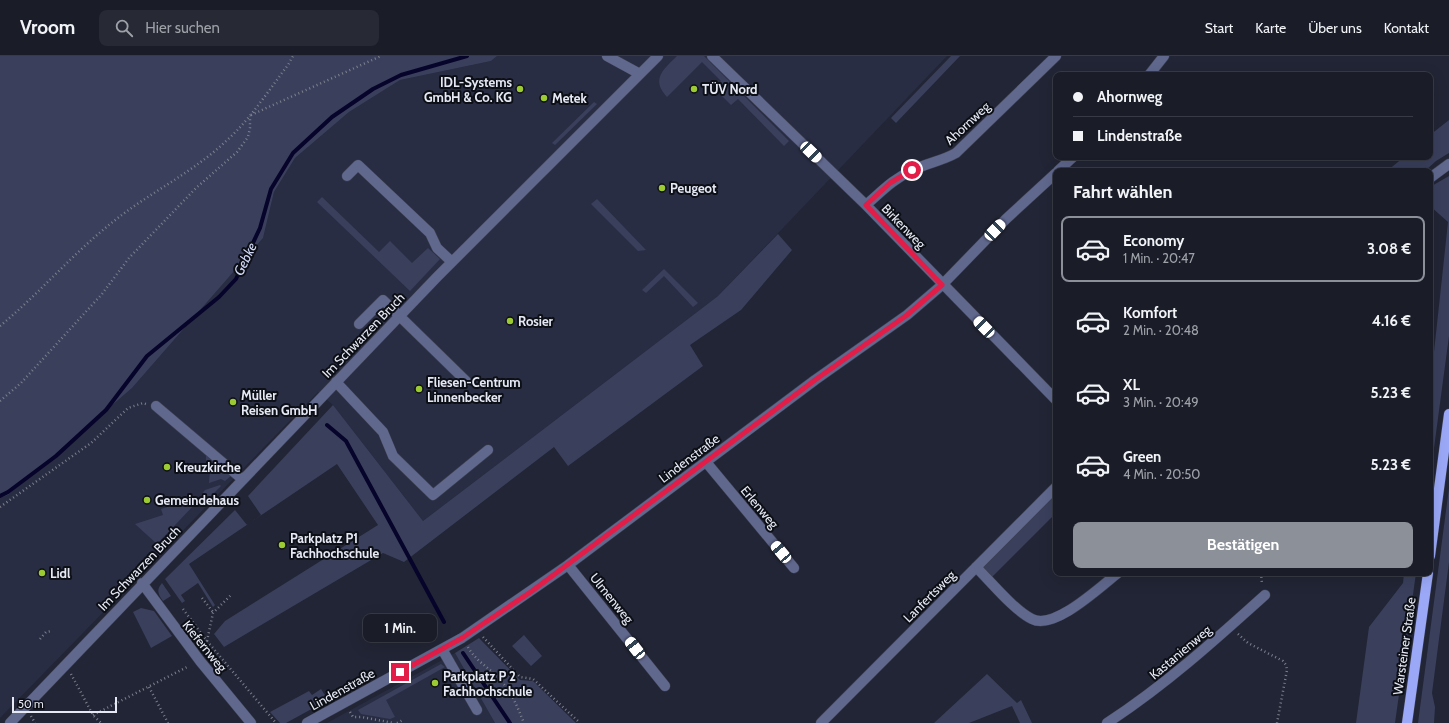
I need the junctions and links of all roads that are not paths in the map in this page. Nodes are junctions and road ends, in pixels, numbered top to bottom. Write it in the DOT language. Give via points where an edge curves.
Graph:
graph roads {
  1 [pos="607,56"];
  2 [pos="658,56"];
  3 [pos="712,56"];
  4 [pos="1056,56"];
  5 [pos="1164,56"];
  6 [pos="1151,72"];
  7 [pos="640,74"];
  8 [pos="1070,160"];
  9 [pos="1449,164"];
  10 [pos="1061,168"];
  11 [pos="347,176"];
  12 [pos="1053,176"];
  13 [pos="1433,176"];
  14 [pos="866,205"];
  15 [pos="452,262"];
  16 [pos="942,285"];
  17 [pos="399,316"];
  18 [pos="359,324"];
  19 [pos="466,381"];
  20 [pos="336,382"];
  21 [pos="1053,397"];
  22 [pos="156,406"];
  23 [pos="1449,414"];
  24 [pos="488,450"];
  25 [pos="706,462"];
  26 [pos="242,479"];
  27 [pos="1053,490"];
  28 [pos="1433,533"];
  29 [pos="568,565"];
  30 [pos="976,567"];
  31 [pos="794,568"];
  32 [pos="1114,576"];
  33 [pos="1428,576"];
  34 [pos="142,583"];
  35 [pos="1265,595"];
  36 [pos="442,649"];
  37 [pos="665,686"];
  38 [pos="477,710"];
  39 [pos="10,723"];
  40 [pos="251,723"];
  41 [pos="308,723"];
  42 [pos="821,723"];
  43 [pos="1107,723"];
  44 [pos="1407,723"];
  1 -- 7 [label="street"];
  2 -- 7 [label="street, Im Schwarzen Bruch"];
  3 -- 14 [label="street, Birkenweg"];
  4 -- 14 [label="street, Ahornweg" via="956,153 899,177"];
  5 -- 6 [label="street"];
  7 -- 15 [label="street, Im Schwarzen Bruch"];
  8 -- 10 [label="street, Lindenstraße"];
  9 -- 13 [label="street"];
  11 -- 15 [label="street" via="358,165 430,233 437,248"];
  12 -- 16 [label="street, Lindenstraße" via="1006,219"];
  14 -- 16 [label="street, Birkenweg"];
  15 -- 17 [label="street, Im Schwarzen Bruch"];
  16 -- 21 [label="street, Birkenweg"];
  16 -- 25 [label="street, Lindenstraße" via="907,315"];
  17 -- 18 [label="street" via="383,300"];
  17 -- 19 [label="street"];
  17 -- 20 [label="street, Im Schwarzen Bruch"];
  20 -- 24 [label="street" via="383,432 393,456 432,495"];
  20 -- 26 [label="street, Im Schwarzen Bruch"];
  22 -- 26 [label="street"];
  23 -- 28 [label="main road"];
  25 -- 29 [label="street, Lindenstraße"];
  25 -- 31 [label="street, Erlenweg"];
  26 -- 34 [label="street, Im Schwarzen Bruch"];
  27 -- 30 [label="street, Lanfertsweg"];
  29 -- 36 [label="street, Lindenstraße" via="476,629"];
  29 -- 37 [label="street, Ulmenweg"];
  30 -- 32 [label="street" via="1024,614 1034,620 1047,622 1068,612"];
  30 -- 42 [label="street, Lanfertsweg"];
  33 -- 44 [label="main road, Warsteiner Straße"];
  34 -- 39 [label="street, Im Schwarzen Bruch"];
  34 -- 40 [label="street, Kiefernweg" via="200,661"];
  35 -- 43 [label="street, Kastanienweg" via="1154,691"];
  36 -- 38 [label="street"];
  36 -- 41 [label="street, Lindenstraße"];
}
